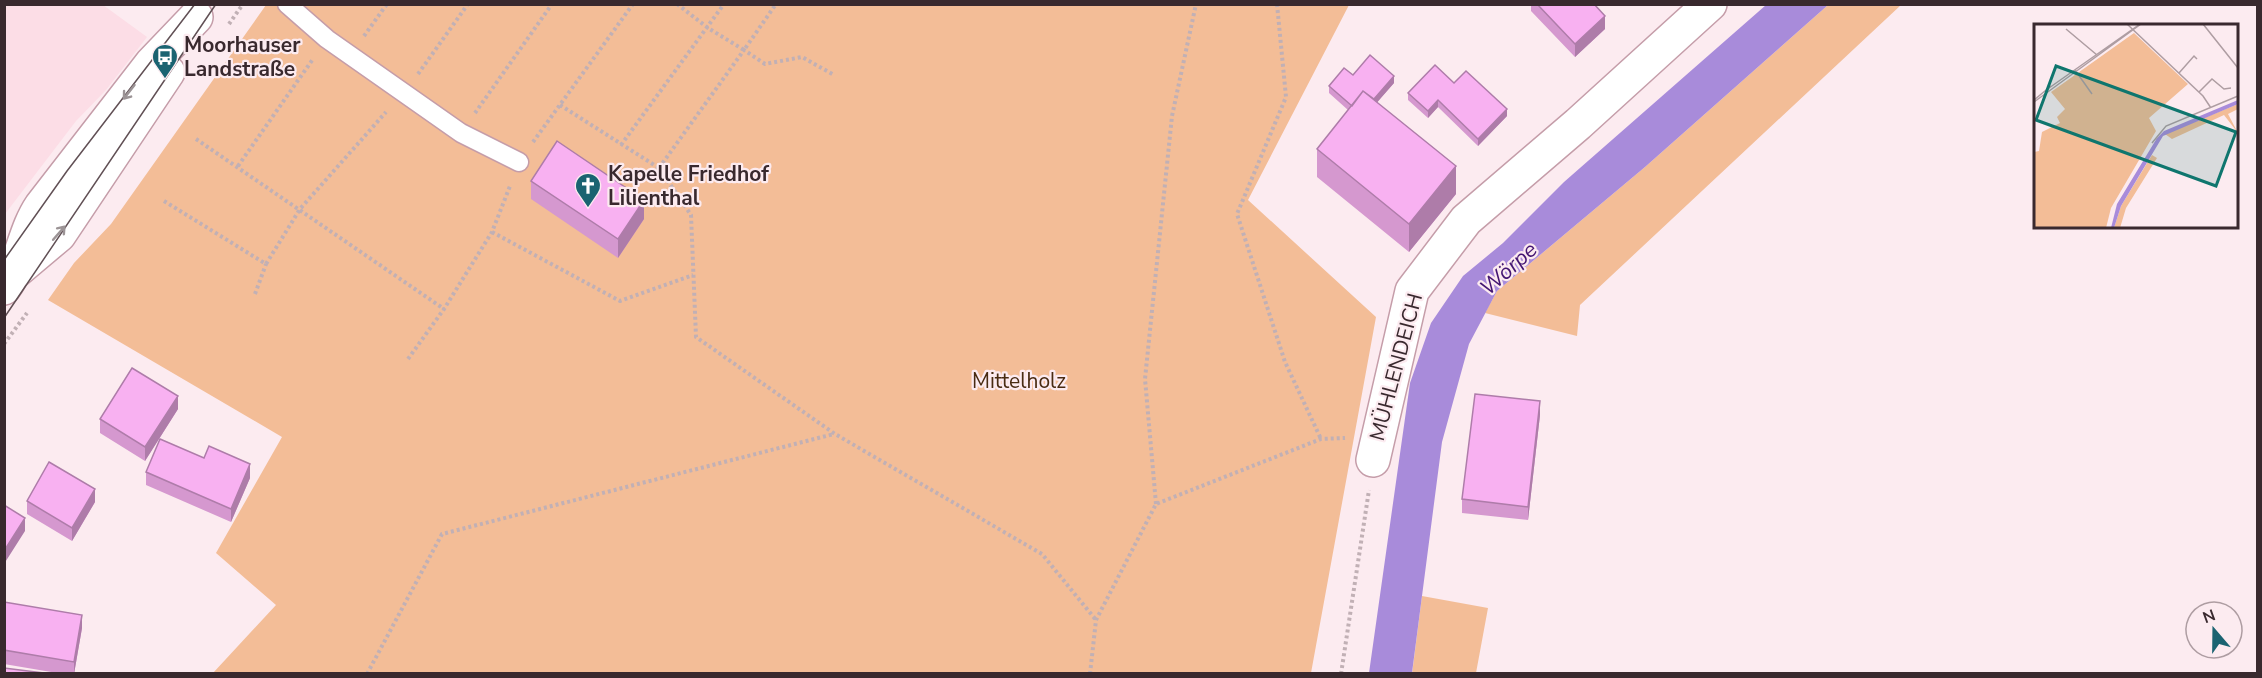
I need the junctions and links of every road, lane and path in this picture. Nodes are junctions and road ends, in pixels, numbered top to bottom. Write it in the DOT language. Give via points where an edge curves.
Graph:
graph roads {
  1 [pos="287,4"];
  2 [pos="387,4"];
  3 [pos="468,4"];
  4 [pos="552,4"];
  5 [pos="633,4"];
  6 [pos="677,4"];
  7 [pos="724,4"];
  8 [pos="776,4"];
  9 [pos="1196,4"];
  10 [pos="1278,4"];
  11 [pos="1710,4"];
  12 [pos="201,11"];
  13 [pos="708,28"];
  14 [pos="327,39"];
  15 [pos="744,50"];
  16 [pos="351,54"];
  17 [pos="834,75"];
  18 [pos="405,92"];
  19 [pos="560,105"];
  20 [pos="461,133"];
  21 [pos="196,139"];
  22 [pos="621,144"];
  23 [pos="519,162"];
  24 [pos="238,166"];
  25 [pos="659,168"];
  26 [pos="164,201"];
  27 [pos="300,209"];
  28 [pos="492,232"];
  29 [pos="266,264"];
  30 [pos="8,275"];
  31 [pos="693,275"];
  32 [pos="255,294"];
  33 [pos="444,309"];
  34 [pos="408,359"];
  35 [pos="835,434"];
  36 [pos="1321,439"];
  37 [pos="1375,448"];
  38 [pos="1156,504"];
  39 [pos="1096,620"];
  40 [pos="367,674"];
  41 [pos="1090,674"];
  42 [pos="1341,674"];
  1 -- 14 [label="lane"];
  2 -- 16 [label="path"];
  3 -- 18 [label="path"];
  4 -- 20 [label="path"];
  5 -- 19 [label="path"];
  6 -- 13 [label="path"];
  7 -- 13 [label="path"];
  8 -- 15 [label="path"];
  9 -- 38 [label="path" via="1172,116 1145,379"];
  10 -- 36 [label="path" via="1286,97 1237,214 1286,362"];
  11 -- 37 [label="street, MÜHLENDEICH" via="1467,220 1412,291"];
  12 -- 30 [label="street" via="151,64 38,212"];
  13 -- 15 [label="path"];
  13 -- 22 [label="path"];
  14 -- 16 [label="lane"];
  14 -- 24 [label="path"];
  15 -- 17 [label="path" via="765,64 802,57"];
  15 -- 25 [label="path"];
  16 -- 18 [label="lane"];
  18 -- 20 [label="lane"];
  18 -- 27 [label="path"];
  19 -- 22 [label="path"];
  19 -- 23 [label="path"];
  20 -- 23 [label="lane"];
  21 -- 24 [label="path"];
  22 -- 25 [label="path"];
  23 -- 28 [label="path"];
  24 -- 27 [label="path"];
  25 -- 31 [label="path" via="691,215"];
  26 -- 29 [label="path"];
  27 -- 29 [label="path"];
  27 -- 33 [label="path"];
  28 -- 31 [label="path" via="620,301"];
  28 -- 33 [label="path"];
  29 -- 32 [label="path"];
  31 -- 35 [label="path" via="696,337"];
  33 -- 34 [label="path"];
  35 -- 39 [label="path" via="1042,554"];
  35 -- 40 [label="path" via="442,534"];
  36 -- 37 [label="path"];
  36 -- 38 [label="path"];
  37 -- 42 [label="path, MÜHLENDEICH"];
  38 -- 39 [label="path"];
  39 -- 41 [label="path"];
}
